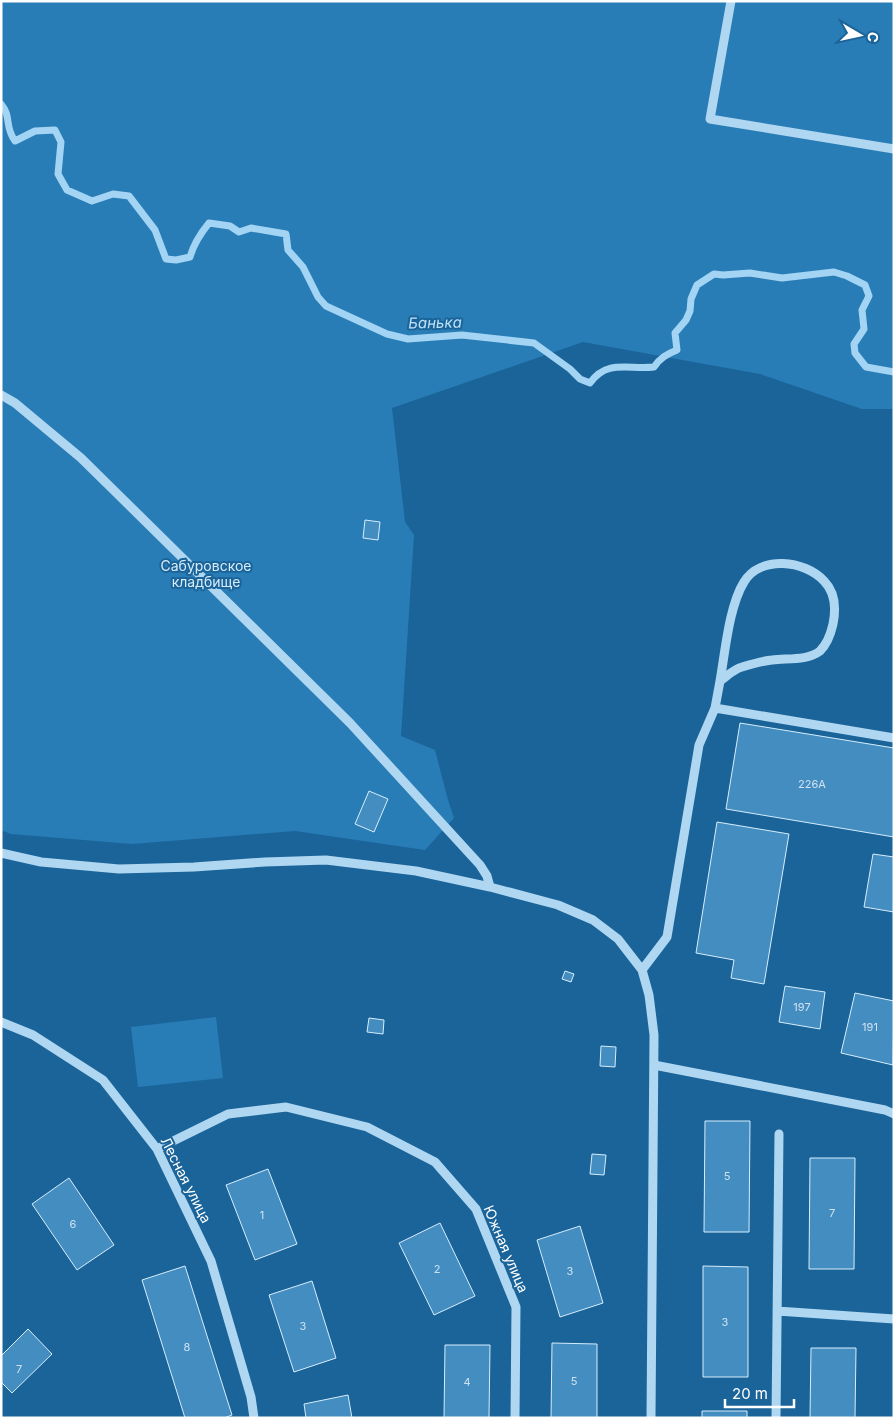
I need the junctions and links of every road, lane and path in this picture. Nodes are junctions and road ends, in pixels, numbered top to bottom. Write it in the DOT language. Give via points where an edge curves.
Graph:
graph roads {
  1 [pos="731,1"];
  2 [pos="894,149"];
  3 [pos="1,395"];
  4 [pos="720,681"];
  5 [pos="715,708"];
  6 [pos="894,738"];
  7 [pos="1,853"];
  8 [pos="490,887"];
  9 [pos="642,970"];
  10 [pos="1,1022"];
  11 [pos="654,1065"];
  12 [pos="894,1114"];
  13 [pos="779,1134"];
  14 [pos="157,1149"];
  15 [pos="777,1311"];
  16 [pos="894,1319"];
  17 [pos="254,1418"];
  18 [pos="514,1418"];
  19 [pos="651,1418"];
  20 [pos="776,1418"];
  1 -- 2 [label="street" via="710,119"];
  3 -- 8 [label="street" via="82,458 350,723 480,865"];
  4 -- 4 [label="street" via="740,667 802,658 820,651 831,634 835,614 833,595 825,581 798,565 779,563 760,568 744,581 732,612"];
  4 -- 5 [label="street"];
  5 -- 6 [label="street"];
  5 -- 9 [label="street" via="699,745 667,937"];
  7 -- 8 [label="street" via="41,862 119,869 326,860 416,871"];
  8 -- 9 [label="street" via="558,906 593,920 618,939"];
  9 -- 11 [label="street" via="649,995"];
  10 -- 14 [label="street, Лесная улица" via="33,1035 103,1080"];
  11 -- 12 [label="street"];
  11 -- 19 [label="street"];
  13 -- 15 [label="street"];
  14 -- 17 [label="street, Лесная улица" via="211,1261"];
  14 -- 18 [label="street, Южная улица" via="228,1114 286,1108 367,1127 435,1162 476,1209 516,1307"];
  15 -- 16 [label="street"];
  15 -- 20 [label="street"];
}
